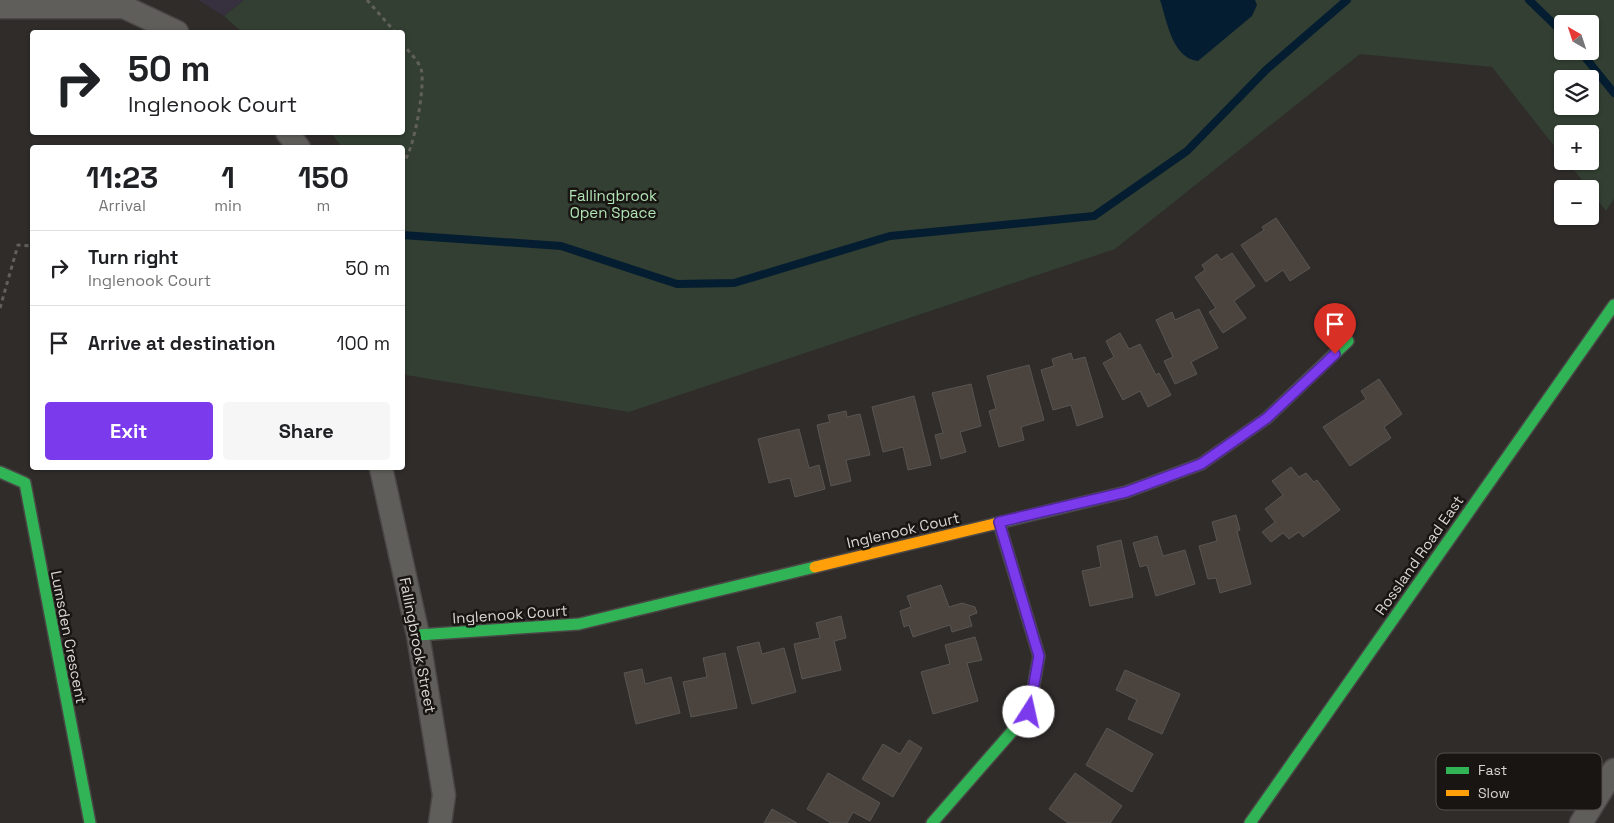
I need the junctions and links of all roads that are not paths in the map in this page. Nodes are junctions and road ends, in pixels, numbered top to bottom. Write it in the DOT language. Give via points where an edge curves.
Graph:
graph roads {
  1 [pos="0,7"];
  2 [pos="173,30"];
  3 [pos="1614,305"];
  4 [pos="1348,341"];
  5 [pos="380,470"];
  6 [pos="0,472"];
  7 [pos="999,522"];
  8 [pos="418,636"];
  9 [pos="1614,770"];
  10 [pos="1602,789"];
  11 [pos="1589,810"];
  12 [pos="90,823"];
  13 [pos="440,823"];
  14 [pos="932,823"];
  15 [pos="1250,823"];
  16 [pos="1581,823"];
  1 -- 2 [label="street" via="124,7"];
  3 -- 15 [label="street, Rossland Road East"];
  4 -- 7 [label="street, Inglenook Court" via="1267,418 1201,464 1126,492"];
  5 -- 8 [label="street, Fallingbrook Street"];
  6 -- 12 [label="street, Lumsden Crescent" via="25,483"];
  7 -- 8 [label="street, Inglenook Court" via="578,624"];
  7 -- 14 [label="street" via="1039,656 1029,712"];
  8 -- 13 [label="street, Fallingbrook Street" via="444,795"];
  9 -- 10 [label="street"];
  11 -- 16 [label="street"];
}
